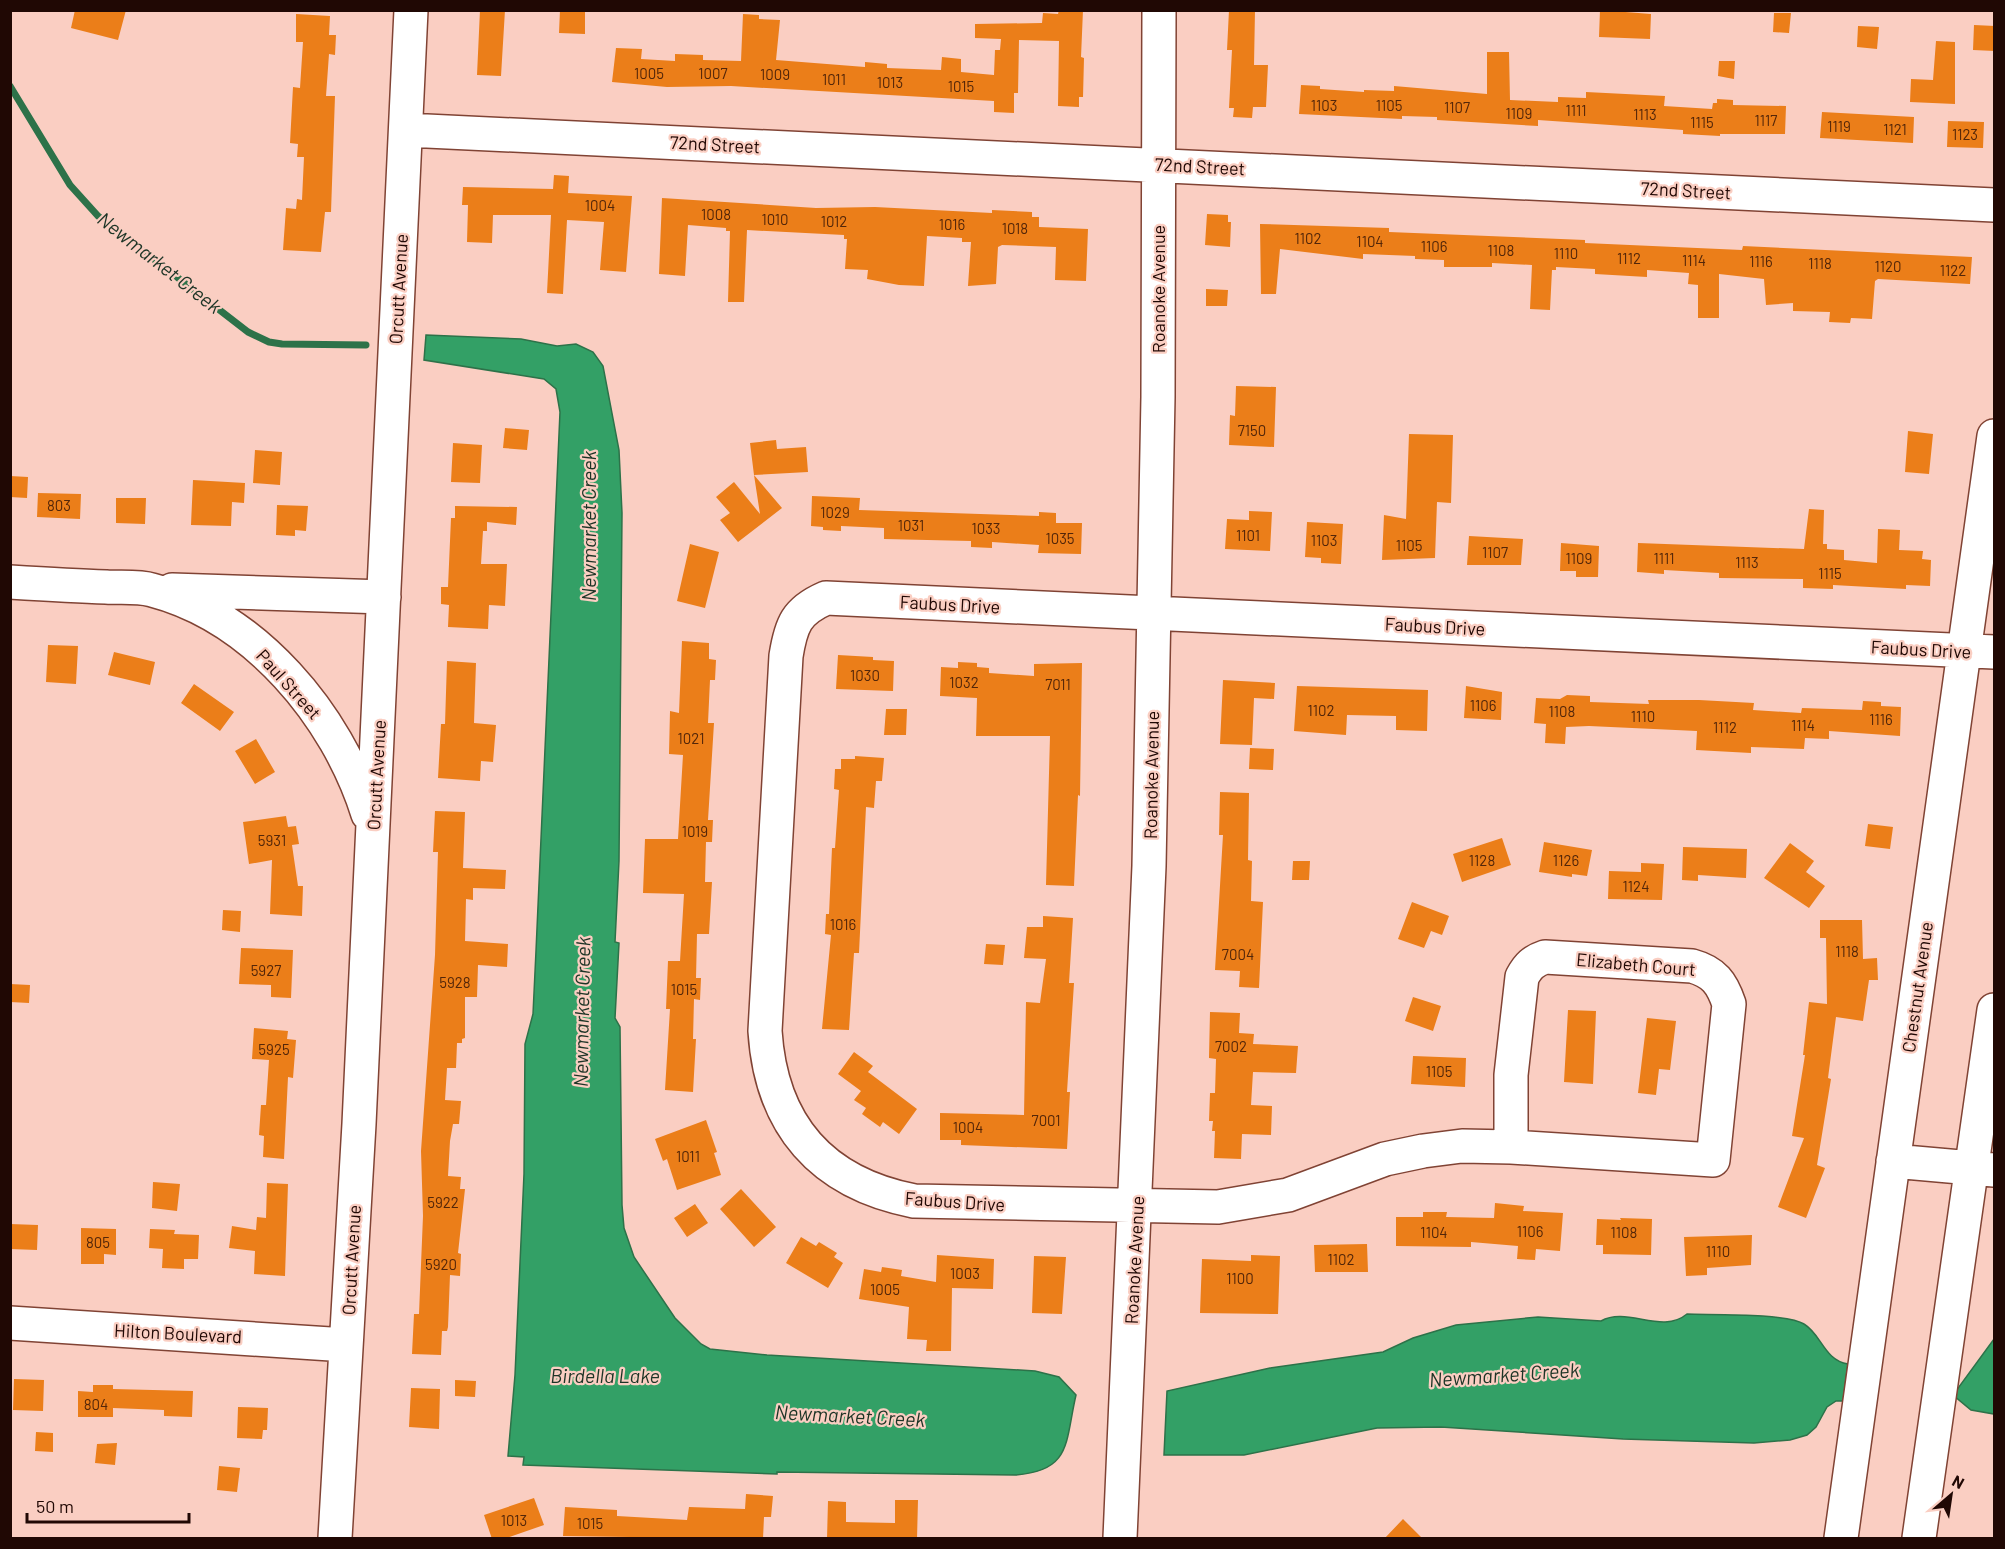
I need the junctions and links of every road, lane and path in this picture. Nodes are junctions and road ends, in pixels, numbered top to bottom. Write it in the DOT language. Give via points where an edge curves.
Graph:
graph roads {
  1 [pos="411,10"];
  2 [pos="1159,10"];
  3 [pos="406,130"];
  4 [pos="1158,164"];
  5 [pos="1995,205"];
  6 [pos="1995,436"];
  7 [pos="10,582"];
  8 [pos="150,589"];
  9 [pos="384,597"];
  10 [pos="1154,614"];
  11 [pos="1979,651"];
  12 [pos="373,830"];
  13 [pos="1995,1010"];
  14 [pos="1511,1147"];
  15 [pos="1893,1161"];
  16 [pos="1984,1169"];
  17 [pos="1136,1207"];
  18 [pos="10,1323"];
  19 [pos="346,1345"];
  20 [pos="335,1539"];
  21 [pos="1120,1539"];
  22 [pos="1840,1539"];
  23 [pos="1919,1539"];
  1 -- 3 [label="street, Orcutt Avenue"];
  2 -- 4 [label="street, Roanoke Avenue"];
  3 -- 4 [label="street, 72nd Street"];
  3 -- 9 [label="street, Orcutt Avenue"];
  4 -- 5 [label="street, 72nd Street"];
  4 -- 10 [label="street, Roanoke Avenue"];
  6 -- 11 [label="street, Chestnut Avenue"];
  7 -- 8 [label="street, Paul Street"];
  8 -- 9 [label="street, Paul Street"];
  8 -- 12 [label="street, Paul Street" via="225,623 293,682 350,766"];
  9 -- 12 [label="street, Orcutt Avenue"];
  10 -- 11 [label="street, Faubus Drive"];
  10 -- 17 [label="street, Roanoke Avenue"];
  10 -- 17 [label="street, Faubus Drive" via="826,598 806,606 791,630 786,656 765,1030 769,1067 789,1121 827,1166 851,1181 893,1197 936,1203"];
  11 -- 15 [label="street, Chestnut Avenue"];
  12 -- 19 [label="street, Orcutt Avenue"];
  13 -- 16 [label="street"];
  14 -- 14 [label="street, Elizabeth Court" via="1713,1160 1729,1004 1724,987 1705,969 1692,966 1545,957 1535,960 1522,977 1511,1075"];
  14 -- 17 [label="street, Elizabeth Court" via="1462,1146 1395,1157 1288,1195 1253,1203"];
  15 -- 16 [label="street"];
  15 -- 22 [label="street, Chestnut Avenue"];
  16 -- 23 [label="street"];
  17 -- 21 [label="street, Roanoke Avenue"];
  18 -- 19 [label="street, Hilton Boulevard"];
  19 -- 20 [label="street, Orcutt Avenue"];
}
